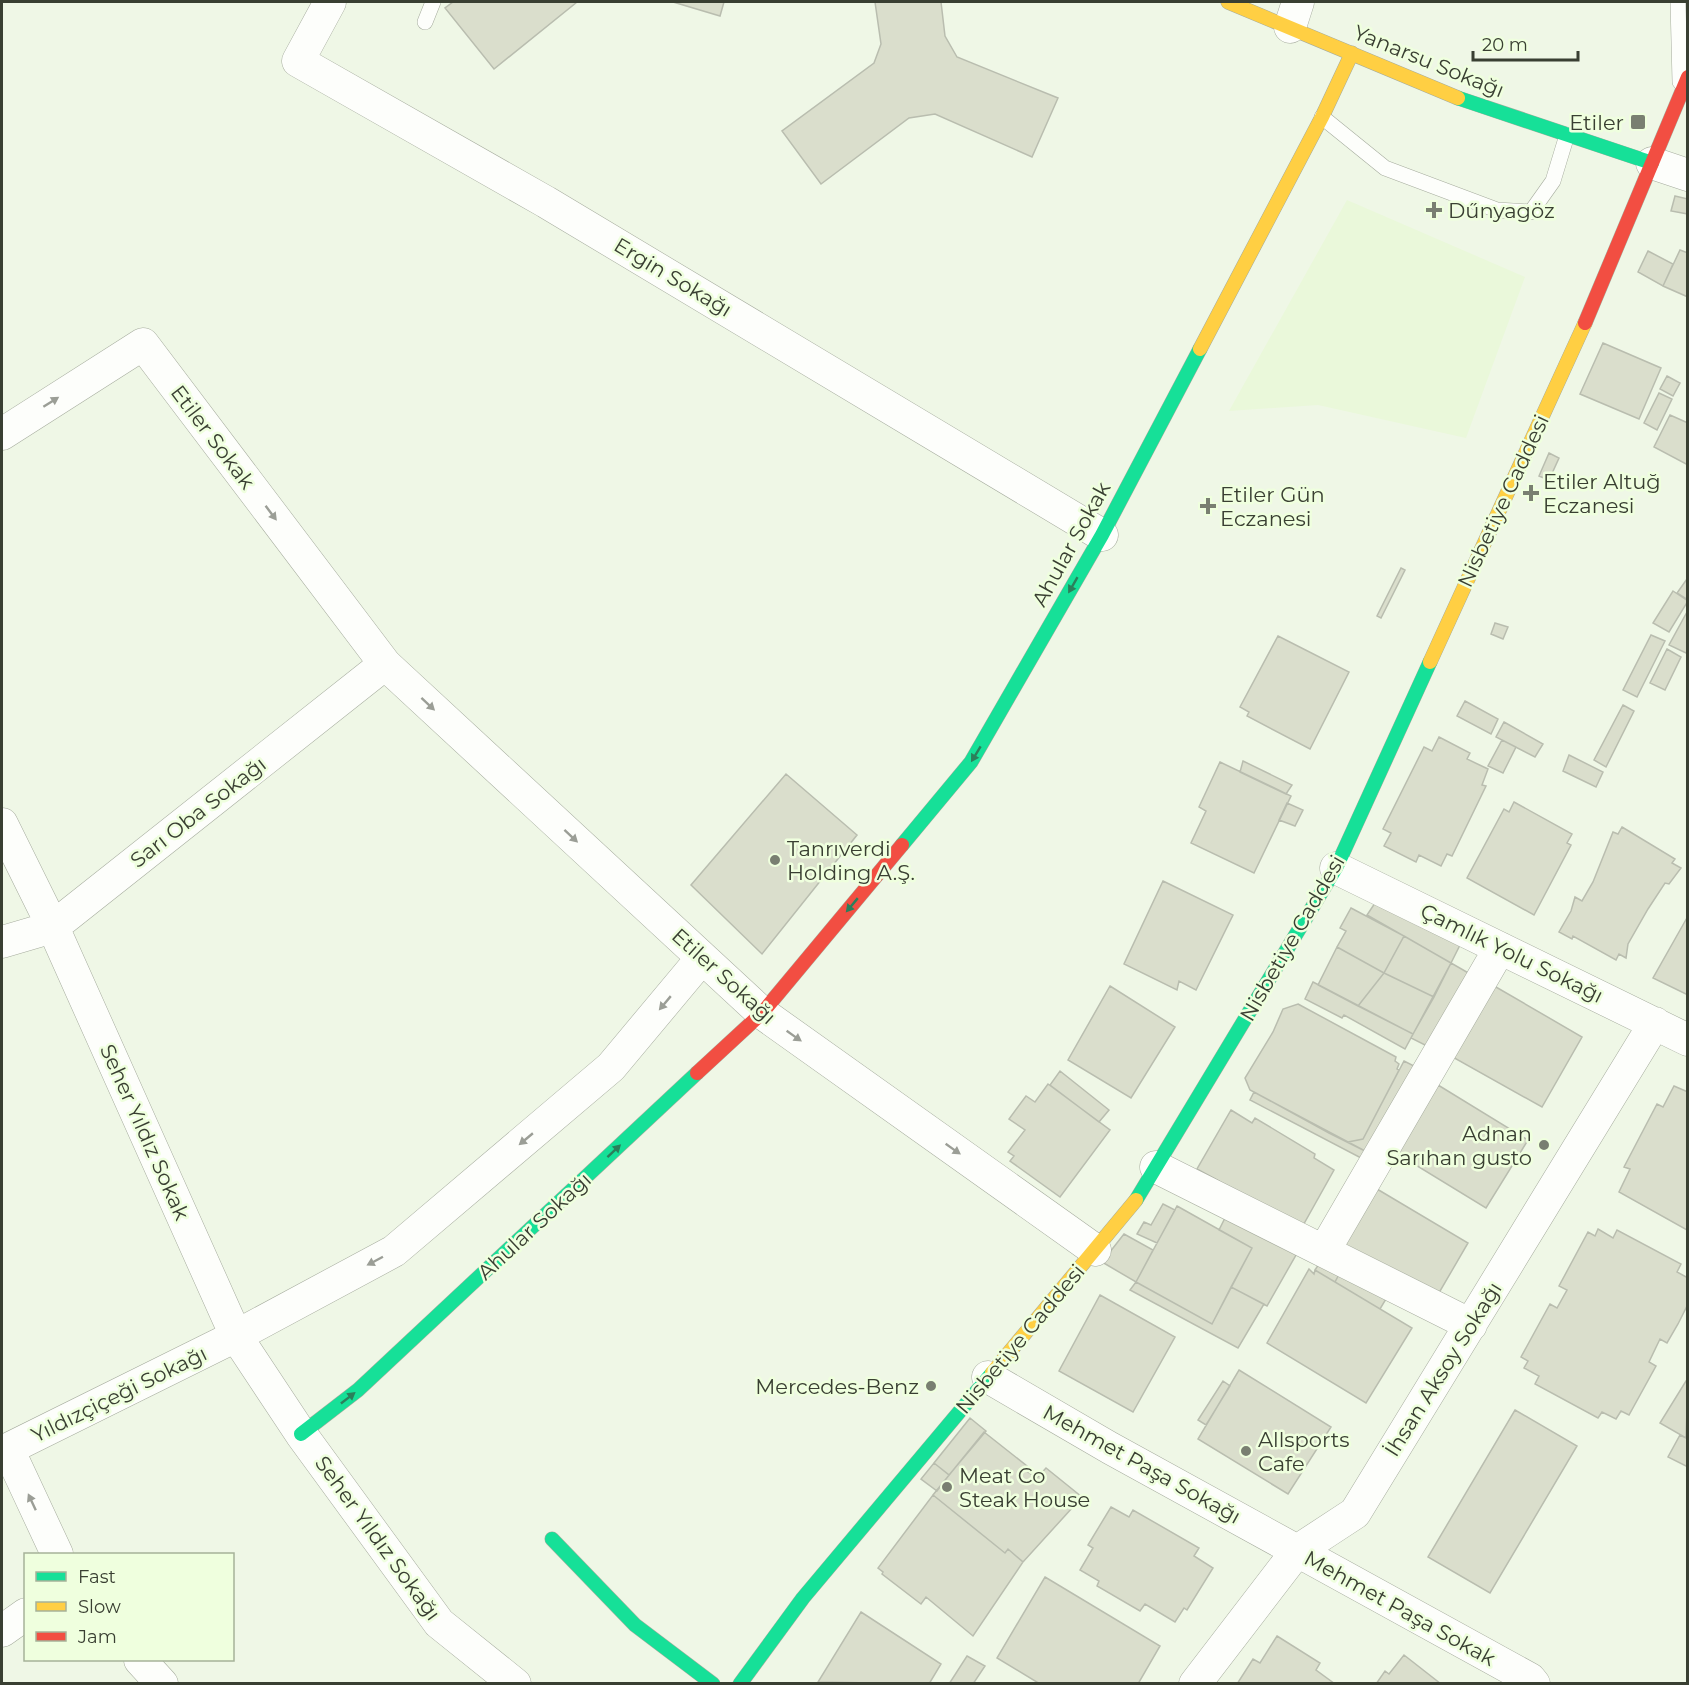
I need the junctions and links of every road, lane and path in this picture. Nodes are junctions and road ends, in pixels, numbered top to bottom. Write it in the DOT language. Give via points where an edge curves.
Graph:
graph roads {
  1 [pos="330,2"];
  2 [pos="433,2"];
  3 [pos="1227,2"];
  4 [pos="1678,2"];
  5 [pos="1294,14"];
  6 [pos="425,22"];
  7 [pos="1352,53"];
  8 [pos="1688,77"];
  9 [pos="1680,94"];
  10 [pos="1322,117"];
  11 [pos="1567,135"];
  12 [pos="1652,163"];
  13 [pos="1688,175"];
  14 [pos="2,434"];
  15 [pos="1102,535"];
  16 [pos="385,664"];
  17 [pos="2,824"];
  18 [pos="1336,868"];
  19 [pos="53,927"];
  20 [pos="2,942"];
  21 [pos="1500,948"];
  22 [pos="702,958"];
  23 [pos="762,1013"];
  24 [pos="1655,1023"];
  25 [pos="1688,1040"];
  26 [pos="1156,1167"];
  27 [pos="1095,1250"];
  28 [pos="1324,1251"];
  29 [pos="1471,1325"];
  30 [pos="236,1336"];
  31 [pos="988,1377"];
  32 [pos="301,1434"];
  33 [pos="5,1450"];
  34 [pos="552,1539"];
  35 [pos="1297,1551"];
  36 [pos="56,1553"];
  37 [pos="24,1615"];
  38 [pos="2,1631"];
  39 [pos="142,1661"];
  40 [pos="162,1683"];
  41 [pos="515,1683"];
  42 [pos="713,1683"];
  43 [pos="740,1683"];
  44 [pos="1195,1683"];
  45 [pos="1534,1683"];
  1 -- 15 [label="street, Ergin Sokağı" via="298,61 546,202"];
  2 -- 6 [label="lane"];
  3 -- 5 [label="street, Yanarsu Sokağı"];
  4 -- 9 [label="lane, Nisbetiye Caddesi"];
  5 -- 7 [label="street, Yanarsu Sokağı"];
  7 -- 10 [label="street, Ahular Sokak"];
  7 -- 11 [label="street, Yanarsu Sokağı" via="1464,100"];
  8 -- 9 [label="street, Nisbetiye Caddesi"];
  9 -- 12 [label="street, Nisbetiye Caddesi"];
  10 -- 11 [label="lane" via="1384,168 1497,210 1531,212 1553,181"];
  10 -- 15 [label="street, Ahular Sokak"];
  11 -- 12 [label="street, Yanarsu Sokağı"];
  12 -- 13 [label="street"];
  12 -- 18 [label="street, Nisbetiye Caddesi" via="1609,270"];
  14 -- 16 [label="street, Etiler Sokak, one-way" via="143,344"];
  15 -- 23 [label="street, Ahular Sokak, one-way" via="971,762"];
  16 -- 19 [label="street, Sarı Oba Sokağı"];
  16 -- 22 [label="street, Etiler Sokağı, one-way"];
  17 -- 19 [label="street, Seher Yıldız Sokak"];
  18 -- 21 [label="street, Çamlık Yolu Sokağı"];
  18 -- 26 [label="street, Nisbetiye Caddesi"];
  19 -- 20 [label="street, Sarı Oba Sokağı"];
  19 -- 30 [label="street, Seher Yıldız Sokak"];
  21 -- 24 [label="street, Çamlık Yolu Sokağı"];
  21 -- 28 [label="street"];
  22 -- 23 [label="street, Etiler Sokağı"];
  22 -- 30 [label="street, one-way" via="611,1067 394,1251"];
  23 -- 27 [label="street, Etiler Sokağı, one-way"];
  32 -- 23 [label="street, Ahular Sokağı, one-way" via="358,1390"];
  24 -- 25 [label="street, Çamlık Yolu Sokağı"];
  24 -- 29 [label="street, İhsan Aksoy Sokağı"];
  26 -- 27 [label="street, Nisbetiye Caddesi" via="1134,1204"];
  26 -- 28 [label="street"];
  27 -- 31 [label="street, Nisbetiye Caddesi"];
  28 -- 29 [label="street"];
  29 -- 35 [label="street, İhsan Aksoy Sokağı" via="1355,1513"];
  30 -- 32 [label="street, Seher Yıldız Sokak"];
  30 -- 33 [label="street, Yıldızçiçeği Sokağı"];
  31 -- 35 [label="street, Mehmet Paşa Sokağı"];
  31 -- 43 [label="street, Nisbetiye Caddesi" via="802,1598"];
  32 -- 41 [label="street, Seher Yıldız Sokağı" via="439,1623"];
  36 -- 33 [label="street, one-way"];
  34 -- 42 [label="street" via="635,1625"];
  35 -- 44 [label="street, İhsan Aksoy Sokağı"];
  35 -- 45 [label="street, Mehmet Paşa Sokak"];
  37 -- 38 [label="street"];
  39 -- 40 [label="street"];
}
